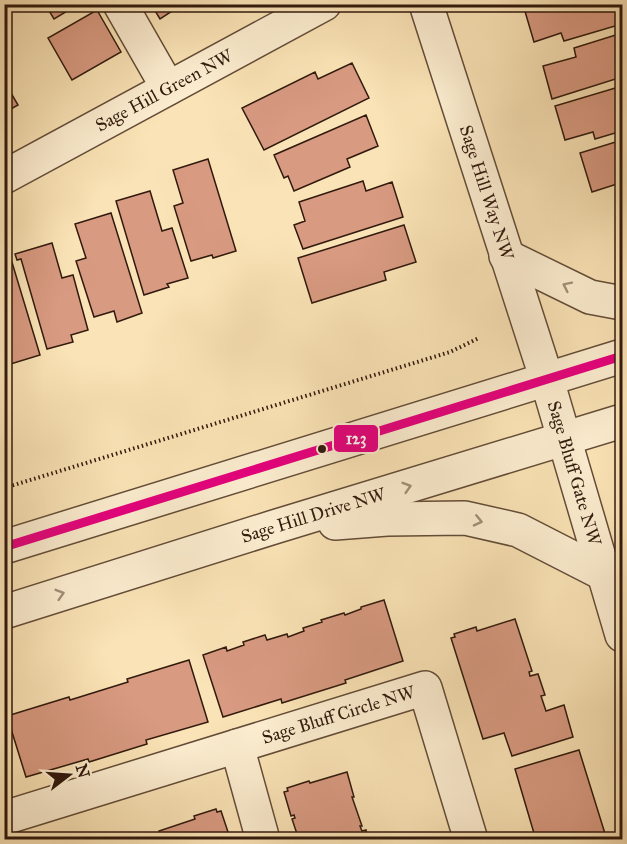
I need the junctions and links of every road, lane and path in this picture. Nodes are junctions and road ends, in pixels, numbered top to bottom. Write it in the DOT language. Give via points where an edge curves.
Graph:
graph roads {
  1 [pos="120,4"];
  2 [pos="324,4"];
  3 [pos="426,4"];
  4 [pos="168,88"];
  5 [pos="4,177"];
  6 [pos="506,256"];
  7 [pos="622,303"];
  8 [pos="479,338"];
  9 [pos="622,356"];
  10 [pos="547,380"];
  11 [pos="622,421"];
  12 [pos="564,438"];
  13 [pos="4,488"];
  14 [pos="274,527"];
  15 [pos="4,547"];
  16 [pos="604,574"];
  17 [pos="4,612"];
  18 [pos="622,635"];
  19 [pos="237,747"];
  20 [pos="4,818"];
  21 [pos="263,840"];
  22 [pos="471,840"];
  1 -- 4 [label="street"];
  2 -- 4 [label="street, Sage Hill Green NW"];
  3 -- 6 [label="street, Sage Hill Way NW"];
  4 -- 5 [label="street, Sage Hill Green NW"];
  7 -- 6 [label="street, one-way" via="590,297"];
  6 -- 10 [label="street, Sage Hill Way NW"];
  8 -- 13 [label="path" via="450,352"];
  9 -- 10 [label="street"];
  10 -- 12 [label="street, Sage Bluff Gate NW"];
  10 -- 15 [label="street"];
  11 -- 12 [label="street, Sage Hill Drive NW"];
  14 -- 12 [label="street, Sage Hill Drive NW, one-way"];
  12 -- 16 [label="street, Sage Bluff Gate NW"];
  14 -- 16 [label="street, one-way" via="465,518 518,530"];
  17 -- 14 [label="street, Sage Hill Drive NW, one-way"];
  16 -- 18 [label="street, Sage Bluff Gate NW"];
  19 -- 20 [label="street, Sage Bluff Circle NW"];
  19 -- 21 [label="street, Sage Bluff Circle NW"];
  19 -- 22 [label="street, Sage Bluff Circle NW" via="425,688"];
}
